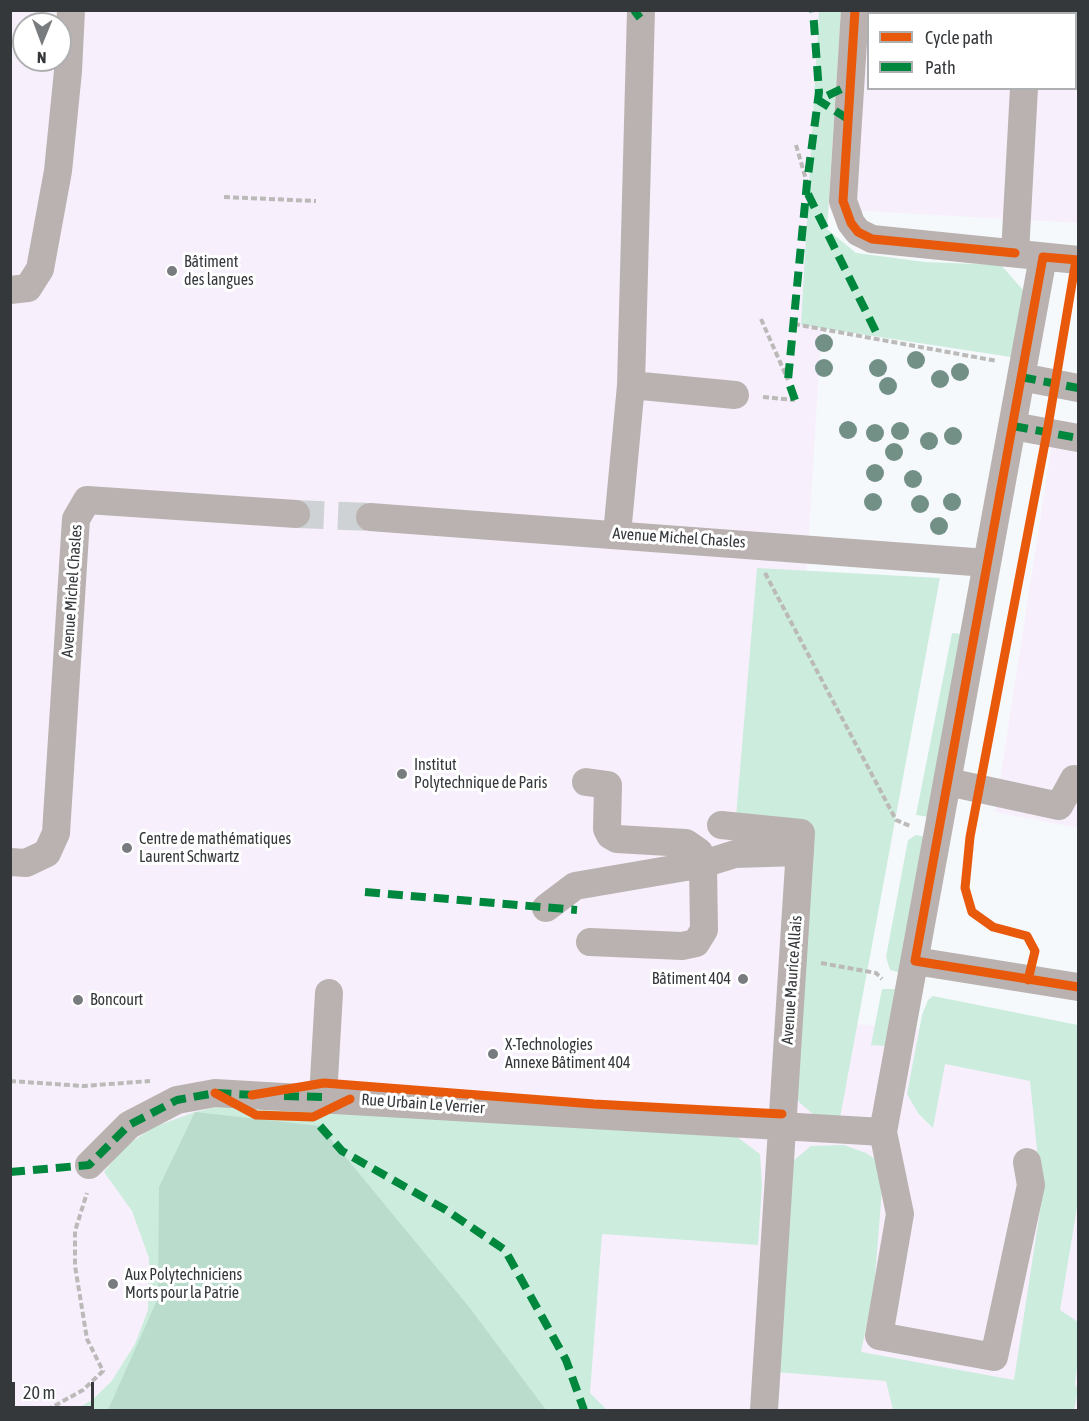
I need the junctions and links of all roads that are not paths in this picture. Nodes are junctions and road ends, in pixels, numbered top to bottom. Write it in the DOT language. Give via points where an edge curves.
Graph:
graph roads {
  1 [pos="71,10"];
  2 [pos="641,10"];
  3 [pos="855,10"];
  4 [pos="1024,90"];
  5 [pos="1015,253"];
  6 [pos="1043,257"];
  7 [pos="1078,260"];
  8 [pos="10,290"];
  9 [pos="1021,377"];
  10 [pos="631,385"];
  11 [pos="1078,388"];
  12 [pos="743,396"];
  13 [pos="1013,426"];
  14 [pos="1078,438"];
  15 [pos="296,514"];
  16 [pos="370,517"];
  17 [pos="617,534"];
  18 [pos="987,563"];
  19 [pos="1074,779"];
  20 [pos="586,782"];
  21 [pos="948,782"];
  22 [pos="721,825"];
  23 [pos="800,842"];
  24 [pos="10,862"];
  25 [pos="703,864"];
  26 [pos="546,908"];
  27 [pos="590,942"];
  28 [pos="915,961"];
  29 [pos="1078,987"];
  30 [pos="329,993"];
  31 [pos="323,1097"];
  32 [pos="781,1128"];
  33 [pos="883,1132"];
  34 [pos="1027,1162"];
  35 [pos="88,1164"];
  36 [pos="764,1410"];
  1 -- 8 [label="street" via="58,171 40,269 28,288"];
  2 -- 10 [label="street"];
  3 -- 5 [label="street" via="843,201 851,223 872,239"];
  4 -- 5 [label="street"];
  5 -- 6 [label="street"];
  6 -- 7 [label="street"];
  6 -- 9 [label="street"];
  9 -- 11 [label="street"];
  9 -- 13 [label="street"];
  10 -- 12 [label="street"];
  10 -- 17 [label="street"];
  13 -- 14 [label="street"];
  13 -- 18 [label="street"];
  15 -- 24 [label="street, Avenue Michel Chasles" via="87,500 76,519 56,833 47,853 26,863"];
  16 -- 17 [label="street, Avenue Michel Chasles"];
  17 -- 18 [label="street, Avenue Michel Chasles"];
  18 -- 21 [label="street"];
  19 -- 21 [label="street" via="1059,806"];
  20 -- 25 [label="street" via="608,785 610,835 686,843 699,852"];
  21 -- 28 [label="street"];
  22 -- 23 [label="street"];
  23 -- 25 [label="street"];
  23 -- 32 [label="street, Avenue Maurice Allais"];
  25 -- 26 [label="street" via="575,885"];
  25 -- 27 [label="street" via="704,930 696,943 682,946"];
  28 -- 29 [label="street"];
  28 -- 33 [label="street"];
  30 -- 31 [label="street"];
  31 -- 32 [label="street, Rue Urbain Le Verrier"];
  31 -- 35 [label="street, Rue Urbain Le Verrier" via="215,1093 177,1100 129,1125"];
  32 -- 33 [label="street, Rue Urbain Le Verrier"];
  32 -- 36 [label="street, Avenue Maurice Allais"];
  33 -- 34 [label="street" via="900,1214 879,1336 905,1343 994,1357 1031,1185"];
}
